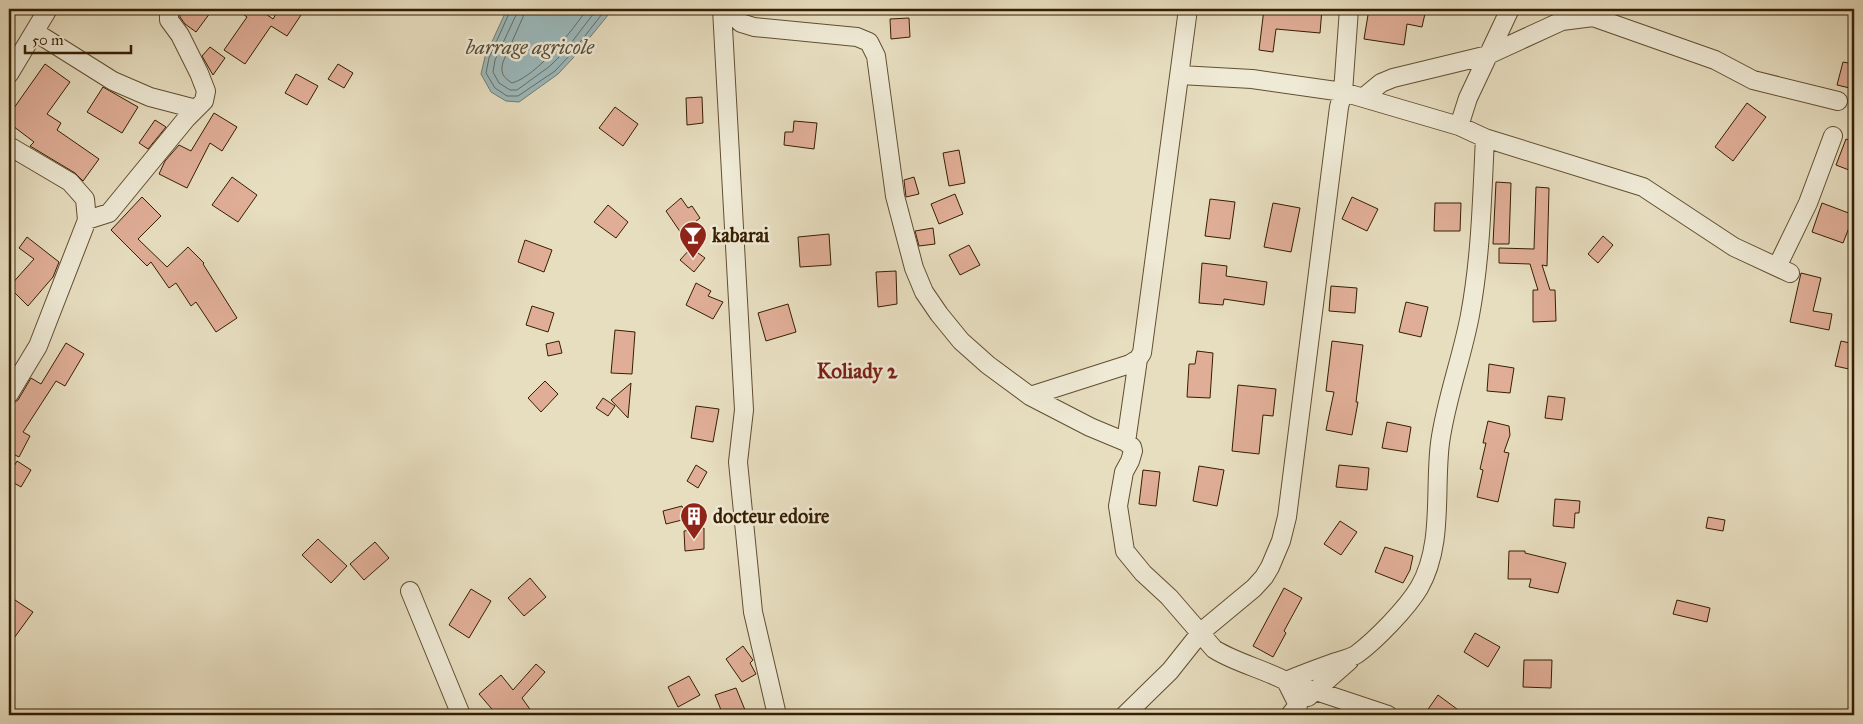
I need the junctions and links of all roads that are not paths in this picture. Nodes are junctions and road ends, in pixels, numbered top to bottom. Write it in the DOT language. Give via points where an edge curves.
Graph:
graph roads {
  1 [pos="48,9"];
  2 [pos="169,9"];
  3 [pos="722,9"];
  4 [pos="727,9"];
  5 [pos="1188,9"];
  6 [pos="1349,9"];
  7 [pos="1510,9"];
  8 [pos="35,32"];
  9 [pos="1488,54"];
  10 [pos="9,74"];
  11 [pos="1180,75"];
  12 [pos="1343,92"];
  13 [pos="1364,97"];
  14 [pos="1838,101"];
  15 [pos="196,110"];
  16 [pos="1459,126"];
  17 [pos="1833,136"];
  18 [pos="1485,138"];
  19 [pos="9,146"];
  20 [pos="87,220"];
  21 [pos="1138,359"];
  22 [pos="9,394"];
  23 [pos="1030,396"];
  24 [pos="1126,442"];
  25 [pos="410,591"];
  26 [pos="1200,632"];
  27 [pos="1356,655"];
  28 [pos="1286,681"];
  29 [pos="1315,692"];
  30 [pos="1294,710"];
  31 [pos="461,715"];
  32 [pos="777,715"];
  33 [pos="1126,715"];
  34 [pos="1388,715"];
  1 -- 8 [label="street"];
  2 -- 15 [label="street" via="169,20 180,35 206,91 204,101"];
  3 -- 32 [label="street" via="744,410 738,462 753,612"];
  4 -- 23 [label="street" via="741,23 754,27 857,37 869,42 876,56 895,196 914,268 924,292 961,341"];
  5 -- 11 [label="street"];
  6 -- 12 [label="street"];
  7 -- 9 [label="street"];
  8 -- 10 [label="street"];
  8 -- 15 [label="street" via="113,81 150,97"];
  9 -- 13 [label="street" via="1393,78"];
  9 -- 14 [label="street" via="1562,21 1593,17 1715,60 1753,80"];
  9 -- 16 [label="street"];
  11 -- 12 [label="street" via="1252,79"];
  11 -- 21 [label="street" via="1143,348"];
  12 -- 13 [label="street"];
  12 -- 26 [label="street" via="1287,517 1281,541 1270,568 1259,582"];
  13 -- 16 [label="street"];
  15 -- 20 [label="street" via="108,213"];
  16 -- 18 [label="street"];
  17 -- 18 [label="street" via="1784,270 1734,247 1643,187"];
  18 -- 27 [label="street" via="1480,239 1470,314 1446,408 1440,446 1438,506 1432,550 1425,576 1406,606"];
  19 -- 20 [label="street" via="70,182 85,199"];
  20 -- 22 [label="street" via="38,346"];
  21 -- 23 [label="street"];
  21 -- 24 [label="street"];
  23 -- 24 [label="street"];
  24 -- 26 [label="street" via="1133,451 1124,472 1118,506 1125,551"];
  25 -- 31 [label="street"];
  26 -- 28 [label="street" via="1222,655"];
  26 -- 33 [label="street" via="1170,671"];
  27 -- 28 [label="street"];
  27 -- 29 [label="street"];
  28 -- 29 [label="street"];
  28 -- 30 [label="street"];
  29 -- 30 [label="street"];
  29 -- 34 [label="street"];
}
